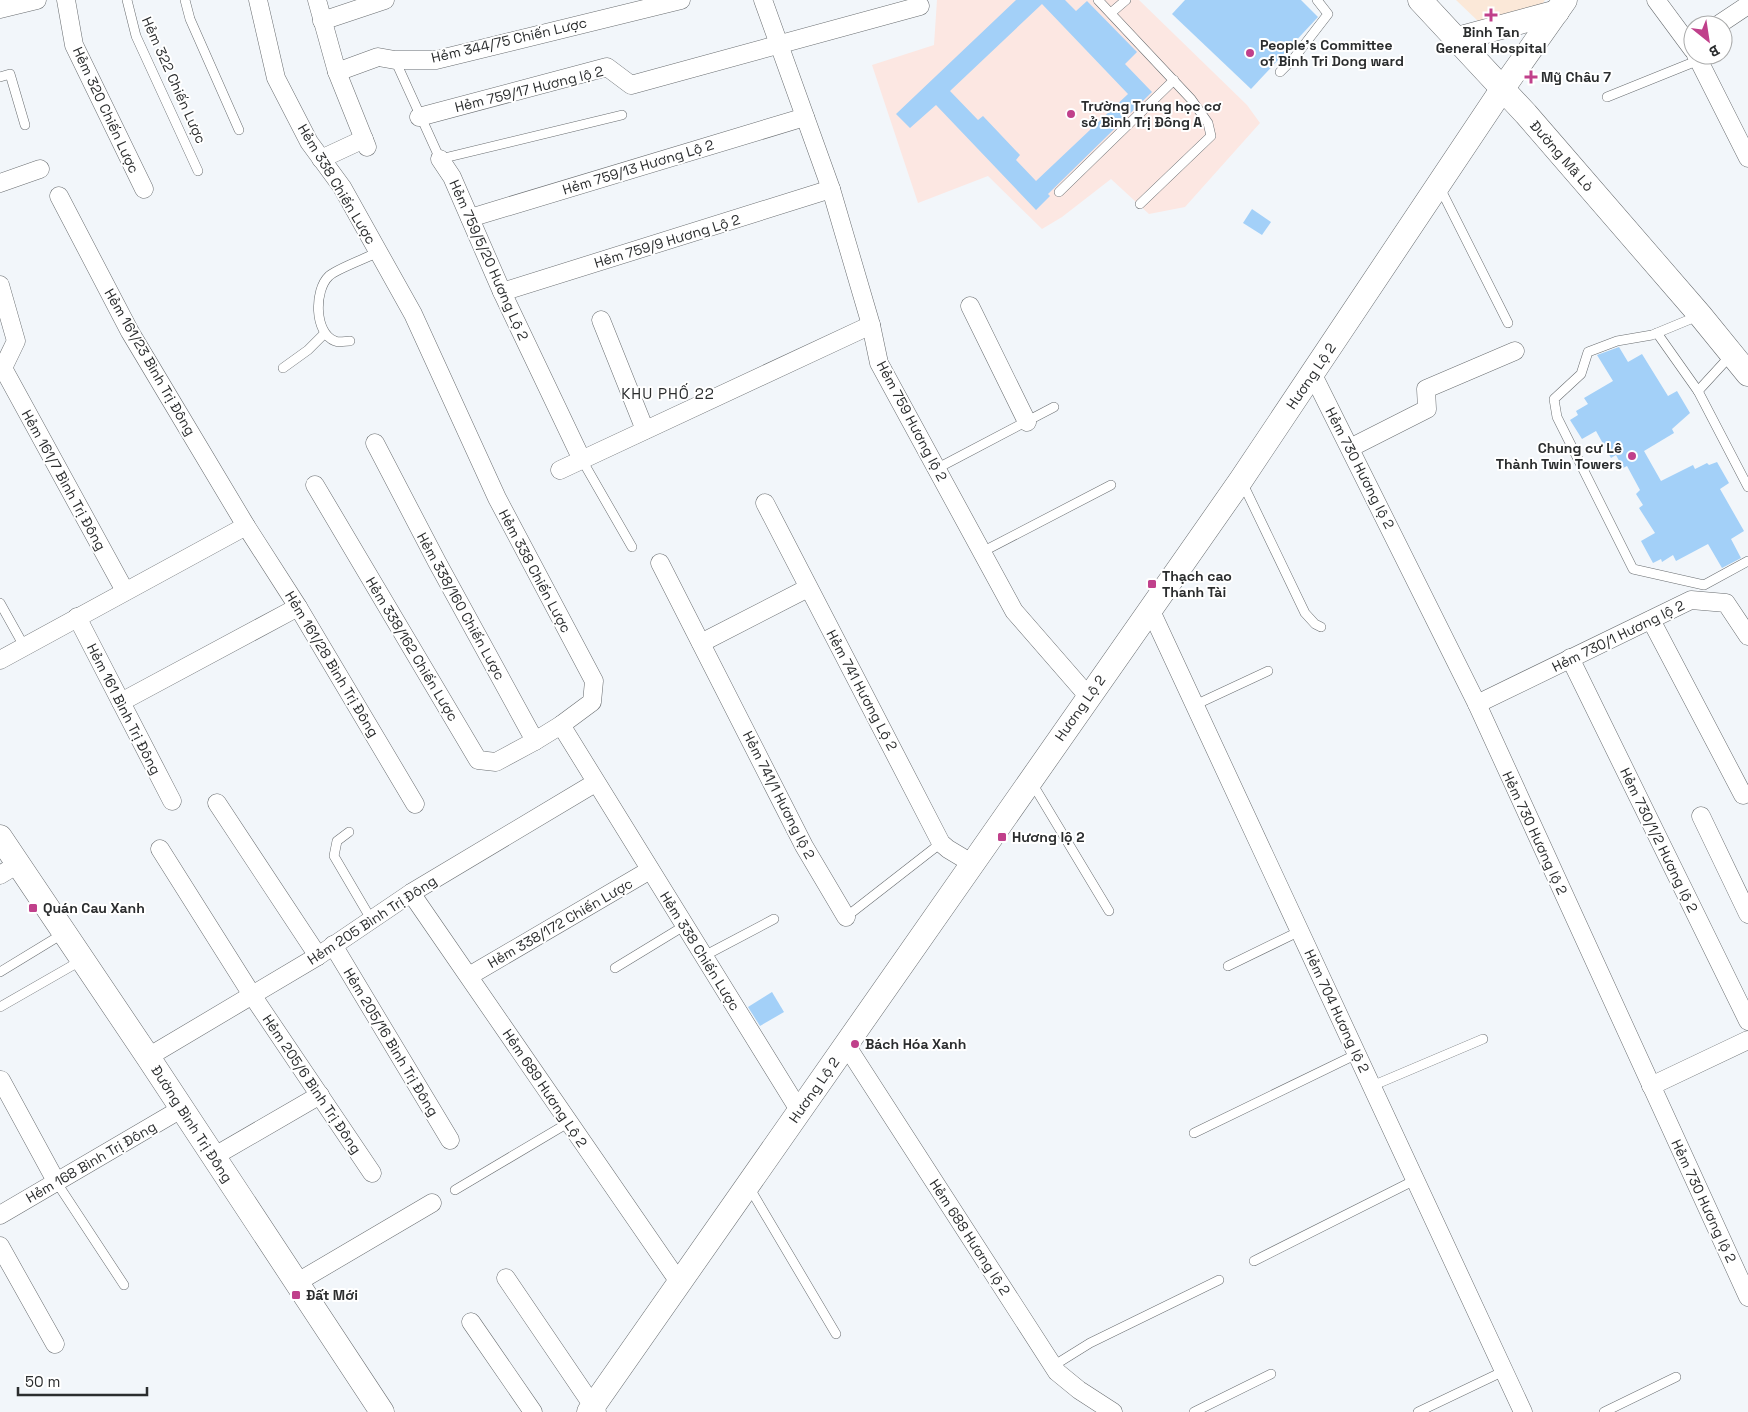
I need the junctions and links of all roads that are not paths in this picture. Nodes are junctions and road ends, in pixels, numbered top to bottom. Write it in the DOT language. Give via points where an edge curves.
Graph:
graph roads {
  1 [pos="37,0"];
  2 [pos="66,0"];
  3 [pos="127,0"];
  4 [pos="186,0"];
  5 [pos="258,0"];
  6 [pos="316,0"];
  7 [pos="385,0"];
  8 [pos="680,0"];
  9 [pos="763,0"];
  10 [pos="1098,0"];
  11 [pos="1126,0"];
  12 [pos="1317,0"];
  13 [pos="1420,0"];
  14 [pos="1656,0"];
  15 [pos="1748,5"];
  16 [pos="630,6"];
  17 [pos="920,6"];
  18 [pos="1561,6"];
  19 [pos="0,8"];
  20 [pos="1112,12"];
  21 [pos="1733,15"];
  22 [pos="322,22"];
  23 [pos="1683,36"];
  24 [pos="1457,39"];
  25 [pos="780,43"];
  26 [pos="1683,56"];
  27 [pos="395,60"];
  28 [pos="1702,65"];
  29 [pos="337,72"];
  30 [pos="1280,72"];
  31 [pos="0,77"];
  32 [pos="1174,80"];
  33 [pos="1503,88"];
  34 [pos="1607,98"];
  35 [pos="622,115"];
  36 [pos="419,117"];
  37 [pos="805,117"];
  38 [pos="25,125"];
  39 [pos="239,130"];
  40 [pos="1748,158"];
  41 [pos="321,159"];
  42 [pos="440,159"];
  43 [pos="40,169"];
  44 [pos="198,170"];
  45 [pos="0,183"];
  46 [pos="1439,186"];
  47 [pos="144,189"];
  48 [pos="831,189"];
  49 [pos="1059,192"];
  50 [pos="59,196"];
  51 [pos="1140,204"];
  52 [pos="470,218"];
  53 [pos="378,252"];
  54 [pos="0,285"];
  55 [pos="502,292"];
  56 [pos="970,306"];
  57 [pos="1700,315"];
  58 [pos="602,320"];
  59 [pos="1508,323"];
  60 [pos="871,325"];
  61 [pos="1657,333"];
  62 [pos="324,334"];
  63 [pos="350,341"];
  64 [pos="1515,351"];
  65 [pos="1732,354"];
  66 [pos="2,366"];
  67 [pos="283,368"];
  68 [pos="1312,373"];
  69 [pos="1748,374"];
  70 [pos="1698,392"];
  71 [pos="1054,408"];
  72 [pos="1027,422"];
  73 [pos="645,430"];
  74 [pos="375,443"];
  75 [pos="1350,448"];
  76 [pos="582,460"];
  77 [pos="936,469"];
  78 [pos="560,470"];
  79 [pos="1241,480"];
  80 [pos="1111,484"];
  81 [pos="315,485"];
  82 [pos="1748,487"];
  83 [pos="765,503"];
  84 [pos="246,526"];
  85 [pos="632,547"];
  86 [pos="982,552"];
  87 [pos="1748,562"];
  88 [pos="660,563"];
  89 [pos="808,588"];
  90 [pos="125,591"];
  91 [pos="0,603"];
  92 [pos="298,607"];
  93 [pos="1151,610"];
  94 [pos="77,617"];
  95 [pos="1651,620"];
  96 [pos="1321,627"];
  97 [pos="1748,636"];
  98 [pos="701,643"];
  99 [pos="24,646"];
  100 [pos="1570,658"];
  101 [pos="0,660"];
  102 [pos="1268,671"];
  103 [pos="1088,696"];
  104 [pos="121,702"];
  105 [pos="1477,704"];
  106 [pos="1195,705"];
  107 [pos="561,725"];
  108 [pos="535,741"];
  109 [pos="1030,781"];
  110 [pos="596,783"];
  111 [pos="1743,795"];
  112 [pos="172,801"];
  113 [pos="217,803"];
  114 [pos="415,804"];
  115 [pos="1701,816"];
  116 [pos="349,832"];
  117 [pos="0,837"];
  118 [pos="941,843"];
  119 [pos="160,849"];
  120 [pos="973,864"];
  121 [pos="9,870"];
  122 [pos="650,870"];
  123 [pos="411,893"];
  124 [pos="1109,911"];
  125 [pos="1748,914"];
  126 [pos="846,917"];
  127 [pos="774,919"];
  128 [pos="371,920"];
  129 [pos="684,926"];
  130 [pos="1300,931"];
  131 [pos="64,933"];
  132 [pos="333,945"];
  133 [pos="318,956"];
  134 [pos="704,956"];
  135 [pos="82,960"];
  136 [pos="1228,966"];
  137 [pos="615,968"];
  138 [pos="0,972"];
  139 [pos="469,976"];
  140 [pos="252,995"];
  141 [pos="0,1007"];
  142 [pos="1748,1021"];
  143 [pos="1483,1039"];
  144 [pos="1748,1040"];
  145 [pos="846,1044"];
  146 [pos="1357,1054"];
  147 [pos="148,1057"];
  148 [pos="1,1080"];
  149 [pos="1372,1086"];
  150 [pos="1651,1086"];
  151 [pos="320,1095"];
  152 [pos="181,1109"];
  153 [pos="799,1110"];
  154 [pos="568,1123"];
  155 [pos="1194,1133"];
  156 [pos="450,1140"];
  157 [pos="213,1157"];
  158 [pos="372,1173"];
  159 [pos="1415,1180"];
  160 [pos="57,1182"];
  161 [pos="747,1185"];
  162 [pos="455,1190"];
  163 [pos="432,1203"];
  164 [pos="0,1215"];
  165 [pos="0,1246"];
  166 [pos="1254,1261"];
  167 [pos="506,1278"];
  168 [pos="1219,1280"];
  169 [pos="679,1282"];
  170 [pos="296,1283"];
  171 [pos="124,1285"];
  172 [pos="1748,1297"];
  173 [pos="472,1322"];
  174 [pos="836,1334"];
  175 [pos="56,1344"];
  176 [pos="1053,1366"];
  177 [pos="1504,1371"];
  178 [pos="1271,1374"];
  179 [pos="1676,1377"];
  180 [pos="593,1410"];
  181 [pos="382,1412"];
  182 [pos="533,1412"];
  183 [pos="1113,1412"];
  184 [pos="1194,1412"];
  185 [pos="1418,1412"];
  186 [pos="1523,1412"];
  187 [pos="1604,1412"];
  1 -- 19 [label="street"];
  2 -- 47 [label="street, Hẻm 320 Chiến Lược" via="74,45"];
  3 -- 44 [label="lane, Hẻm 322 Chiến Lược" via="136,36"];
  4 -- 39 [label="lane" via="190,19"];
  5 -- 41 [label="street, Hẻm 338 Chiến Lược" via="276,78 308,142"];
  6 -- 22 [label="street"];
  7 -- 22 [label="street"];
  8 -- 16 [label="street, Hẻm 344/75 Chiến Lược"];
  9 -- 25 [label="street, Hẻm 759 Hương lộ 2"];
  10 -- 20 [label="lane"];
  11 -- 20 [label="lane"];
  12 -- 30 [label="lane" via="1328,14"];
  13 -- 24 [label="main road, Đường Mã Lò"];
  14 -- 23 [label="street"];
  15 -- 21 [label="street"];
  16 -- 27 [label="street, Hẻm 344/75 Chiến Lược" via="436,60"];
  17 -- 25 [label="street"];
  18 -- 24 [label="main road"];
  18 -- 33 [label="main road, Hương Lộ 2"];
  20 -- 32 [label="lane"];
  22 -- 29 [label="street"];
  24 -- 33 [label="main road, Đường Mã Lò"];
  25 -- 36 [label="street, Hẻm 759/17 Hương lộ 2" via="631,85 607,67"];
  25 -- 37 [label="street, Hẻm 759 Hương lộ 2"];
  26 -- 34 [label="lane"];
  27 -- 29 [label="street, Hẻm 344/75 Chiến Lược" via="378,57"];
  27 -- 36 [label="lane, Hẻm 759/5/20 Hương Lộ 2"];
  28 -- 40 [label="street"];
  29 -- 41 [label="street" via="365,143"];
  31 -- 38 [label="lane" via="10,74"];
  32 -- 49 [label="lane"];
  32 -- 51 [label="lane" via="1208,123 1211,136"];
  33 -- 46 [label="main road, Hương Lộ 2"];
  33 -- 57 [label="main road, Đường Mã Lò"];
  35 -- 42 [label="lane"];
  36 -- 42 [label="lane, Hẻm 759/5/20 Hương Lộ 2"];
  37 -- 48 [label="street, Hẻm 759 Hương lộ 2"];
  37 -- 52 [label="street, Hẻm 759/13 Hương Lộ 2"];
  41 -- 53 [label="street, Hẻm 338 Chiến Lược" via="342,188"];
  42 -- 52 [label="street, Hẻm 759/5/20 Hương Lộ 2" via="452,177"];
  43 -- 45 [label="street"];
  46 -- 59 [label="lane"];
  46 -- 68 [label="main road, Hương Lộ 2"];
  48 -- 55 [label="street, Hẻm 759/9 Hương Lộ 2"];
  48 -- 60 [label="street, Hẻm 759 Hương lộ 2"];
  50 -- 84 [label="street, Hẻm 161/23 Bình Trị Đông" via="130,332"];
  52 -- 55 [label="street, Hẻm 759/5/20 Hương Lộ 2"];
  53 -- 62 [label="lane" via="328,276 319,296 318,316"];
  53 -- 107 [label="street, Hẻm 338 Chiến Lược" via="413,314 497,498 594,681 592,702"];
  54 -- 66 [label="street" via="16,341"];
  55 -- 76 [label="street, Hẻm 759/5/20 Hương Lộ 2"];
  56 -- 72 [label="street"];
  57 -- 61 [label="lane"];
  57 -- 65 [label="main road, Đường Mã Lò"];
  58 -- 73 [label="street"];
  60 -- 73 [label="street"];
  60 -- 77 [label="street, Hẻm 759 Hương lộ 2" via="879,362"];
  61 -- 70 [label="lane"];
  61 -- 87 [label="lane" via="1617,341 1588,352 1581,374 1554,399 1556,417 1633,569 1704,585"];
  62 -- 63 [label="lane" via="336,342"];
  62 -- 67 [label="lane"];
  64 -- 75 [label="street" via="1426,389 1427,409"];
  65 -- 69 [label="main road, Đường Mã Lò"];
  65 -- 70 [label="lane"];
  66 -- 90 [label="street, Hẻm 161/7 Bình Trị Đông"];
  68 -- 75 [label="street, Hẻm 730 Hương lộ 2"];
  68 -- 79 [label="main road, Hương Lộ 2"];
  70 -- 82 [label="lane"];
  71 -- 72 [label="lane"];
  72 -- 77 [label="lane"];
  73 -- 76 [label="street"];
  74 -- 108 [label="street, Hẻm 338/160 Chiến Lược"];
  75 -- 105 [label="street, Hẻm 730 Hương lộ 2"];
  76 -- 78 [label="street"];
  76 -- 85 [label="lane"];
  77 -- 86 [label="street, Hẻm 759 Hương lộ 2"];
  79 -- 93 [label="main road, Hương Lộ 2"];
  79 -- 96 [label="lane" via="1305,613"];
  80 -- 86 [label="lane"];
  81 -- 108 [label="street, Hẻm 338/162 Chiến Lược" via="478,760 496,762"];
  83 -- 89 [label="street, Hẻm 741 Hương Lộ 2"];
  84 -- 90 [label="street"];
  84 -- 92 [label="street, Hẻm 161/28 Bình Trị Đông"];
  86 -- 103 [label="street, Hẻm 759 Hương lộ 2" via="1014,611"];
  88 -- 98 [label="street, Hẻm 741/1 Hương lộ 2"];
  89 -- 98 [label="street"];
  89 -- 118 [label="street, Hẻm 741 Hương Lộ 2"];
  90 -- 94 [label="street"];
  91 -- 99 [label="lane"];
  92 -- 104 [label="street"];
  92 -- 114 [label="street, Hẻm 161/28 Bình Trị Đông"];
  93 -- 103 [label="main road, Hương Lộ 2"];
  93 -- 106 [label="street, Hẻm 704 Hương lộ 2"];
  94 -- 99 [label="street"];
  94 -- 104 [label="street, Hẻm 161 Bình Trị Đông"];
  95 -- 97 [label="street, Hẻm 730/1 Hương lộ 2" via="1691,600 1726,602"];
  95 -- 100 [label="street, Hẻm 730/1 Hương lộ 2"];
  95 -- 111 [label="street"];
  98 -- 126 [label="street, Hẻm 741/1 Hương lộ 2" via="804,846"];
  99 -- 101 [label="street"];
  100 -- 105 [label="street, Hẻm 730/1 Hương lộ 2"];
  100 -- 142 [label="street, Hẻm 730/1/2 Hương lộ 2"];
  102 -- 106 [label="lane"];
  103 -- 109 [label="main road, Hương Lộ 2"];
  104 -- 112 [label="street, Hẻm 161 Bình Trị Đông"];
  105 -- 150 [label="street, Hẻm 730 Hương lộ 2"];
  106 -- 130 [label="street, Hẻm 704 Hương lộ 2"];
  107 -- 108 [label="street"];
  107 -- 110 [label="street, Hẻm 338 Chiến Lược"];
  109 -- 120 [label="main road, Hương Lộ 2"];
  109 -- 124 [label="lane"];
  110 -- 122 [label="street, Hẻm 338 Chiến Lược"];
  110 -- 123 [label="street, Hẻm 205 Bình Trị Đông"];
  113 -- 133 [label="street"];
  115 -- 125 [label="street"];
  116 -- 128 [label="lane" via="337,841 334,856"];
  117 -- 121 [label="main road, Đường Bình Trị Đông"];
  118 -- 120 [label="street, Hẻm 741 Hương Lộ 2"];
  118 -- 126 [label="lane, Hẻm 741/1 Hương lộ 2"];
  119 -- 140 [label="street, Hẻm 205/6 Bình Trị Đông"];
  120 -- 145 [label="main road, Hương Lộ 2"];
  121 -- 131 [label="main road, Đường Bình Trị Đông"];
  122 -- 129 [label="street, Hẻm 338 Chiến Lược"];
  122 -- 139 [label="street, Hẻm 338/172 Chiến Lược"];
  123 -- 128 [label="street, Hẻm 205 Bình Trị Đông"];
  123 -- 139 [label="street, Hẻm 689 Hương Lộ 2"];
  127 -- 134 [label="lane"];
  128 -- 132 [label="street, Hẻm 205 Bình Trị Đông"];
  129 -- 134 [label="street, Hẻm 338 Chiến Lược"];
  129 -- 137 [label="lane"];
  130 -- 136 [label="lane"];
  130 -- 146 [label="street, Hẻm 704 Hương lộ 2"];
  131 -- 135 [label="main road, Đường Bình Trị Đông"];
  131 -- 138 [label="lane"];
  132 -- 133 [label="street, Hẻm 205 Bình Trị Đông"];
  132 -- 156 [label="street, Hẻm 205/16 Bình Trị Đông"];
  133 -- 140 [label="street, Hẻm 205 Bình Trị Đông"];
  134 -- 153 [label="street, Hẻm 338 Chiến Lược"];
  135 -- 141 [label="lane"];
  135 -- 147 [label="main road, Đường Bình Trị Đông"];
  139 -- 154 [label="street, Hẻm 689 Hương Lộ 2"];
  140 -- 147 [label="street, Hẻm 205 Bình Trị Đông"];
  140 -- 151 [label="street, Hẻm 205/6 Bình Trị Đông"];
  143 -- 149 [label="lane"];
  144 -- 150 [label="street"];
  145 -- 153 [label="main road, Hương Lộ 2"];
  145 -- 176 [label="street, Hẻm 688 Hương lộ 2"];
  146 -- 149 [label="street, Hẻm 704 Hương lộ 2"];
  146 -- 155 [label="lane"];
  147 -- 152 [label="main road, Đường Bình Trị Đông"];
  148 -- 160 [label="street"];
  149 -- 159 [label="street, Hẻm 704 Hương lộ 2"];
  150 -- 172 [label="street, Hẻm 730 Hương lộ 2"];
  151 -- 157 [label="street"];
  151 -- 158 [label="street, Hẻm 205/6 Bình Trị Đông"];
  152 -- 157 [label="main road, Đường Bình Trị Đông"];
  152 -- 160 [label="street, Hẻm 168 Bình Trị Đông"];
  153 -- 161 [label="main road, Hương Lộ 2"];
  154 -- 162 [label="lane"];
  154 -- 169 [label="street, Hẻm 689 Hương Lộ 2"];
  157 -- 170 [label="main road, Đường Bình Trị Đông"];
  159 -- 166 [label="lane"];
  159 -- 177 [label="street, Hẻm 704 Hương lộ 2"];
  160 -- 164 [label="street, Hẻm 168 Bình Trị Đông"];
  160 -- 171 [label="lane"];
  161 -- 169 [label="main road, Hương Lộ 2"];
  161 -- 174 [label="lane"];
  163 -- 170 [label="street"];
  165 -- 175 [label="street"];
  167 -- 180 [label="street"];
  168 -- 176 [label="lane" via="1090,1344"];
  169 -- 180 [label="main road, Hương Lộ 2"];
  170 -- 181 [label="main road, Đường Bình Trị Đông"];
  173 -- 182 [label="street"];
  176 -- 183 [label="street, Hẻm 688 Hương lộ 2" via="1079,1390"];
  177 -- 185 [label="lane"];
  177 -- 186 [label="street, Hẻm 704 Hương lộ 2"];
  178 -- 184 [label="lane"];
  179 -- 187 [label="lane"];
}
